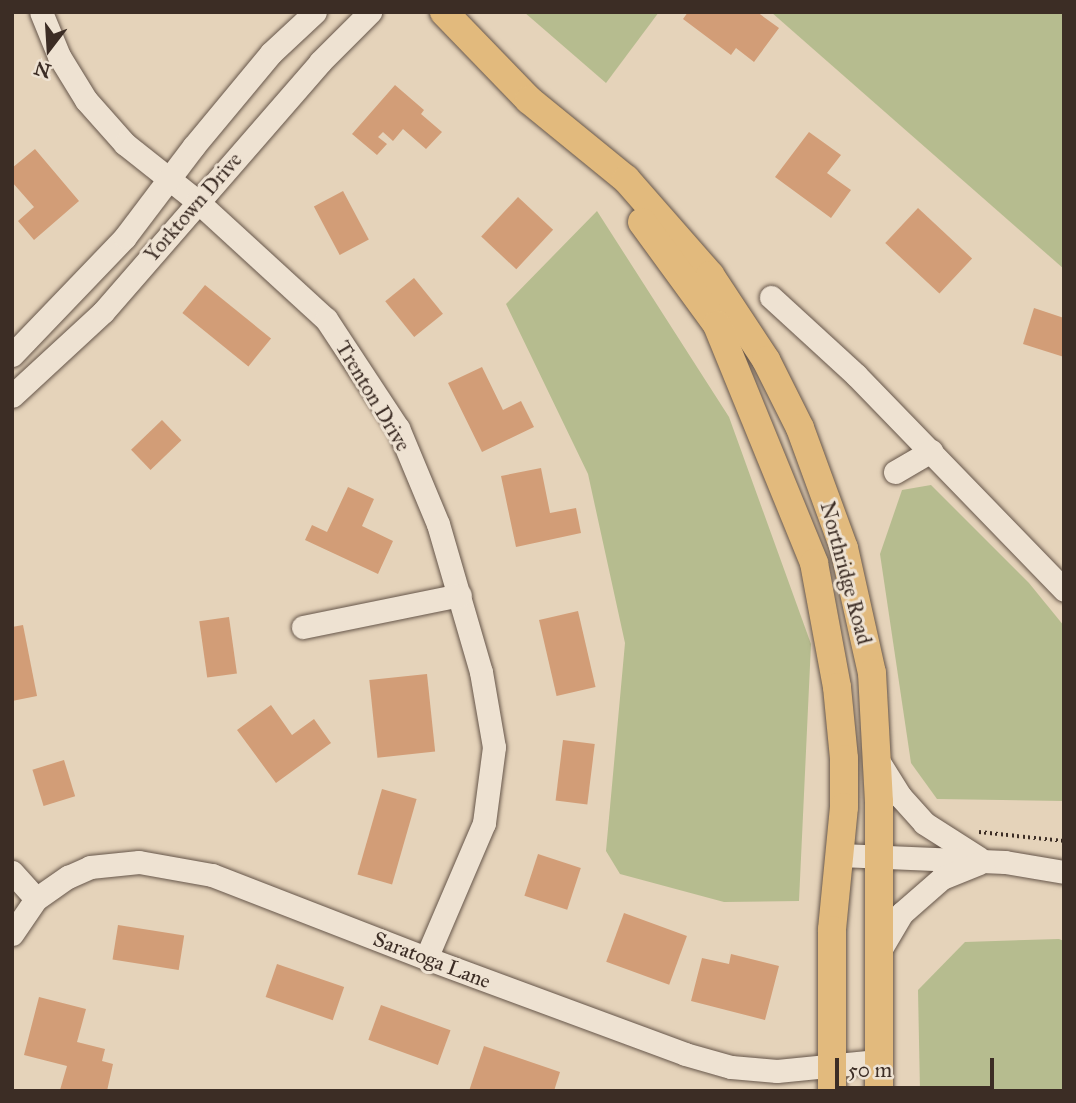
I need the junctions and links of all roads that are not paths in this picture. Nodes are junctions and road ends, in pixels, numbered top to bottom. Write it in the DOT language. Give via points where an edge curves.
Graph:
graph roads {
  1 [pos="41,12"];
  2 [pos="315,12"];
  3 [pos="370,12"];
  4 [pos="444,12"];
  5 [pos="169,178"];
  6 [pos="197,201"];
  7 [pos="673,248"];
  8 [pos="771,298"];
  9 [pos="12,355"];
  10 [pos="12,396"];
  11 [pos="931,451"];
  12 [pos="895,471"];
  13 [pos="1064,590"];
  14 [pos="460,595"];
  15 [pos="303,627"];
  16 [pos="877,759"];
  17 [pos="840,855"];
  18 [pos="878,855"];
  19 [pos="985,861"];
  20 [pos="12,872"];
  21 [pos="1064,872"];
  22 [pos="36,899"];
  23 [pos="12,934"];
  24 [pos="878,952"];
  25 [pos="426,958"];
  26 [pos="878,1061"];
  27 [pos="832,1079"];
  28 [pos="879,1091"];
  1 -- 5 [label="street, Trenton Drive" via="59,56 86,100 125,144"];
  2 -- 5 [label="street, Yorktown Drive" via="271,53"];
  3 -- 6 [label="street, Yorktown Drive"];
  4 -- 7 [label="main road, Northridge Road" via="489,62 577,140"];
  5 -- 6 [label="street, Trenton Drive"];
  5 -- 9 [label="street, Yorktown Drive" via="125,237"];
  6 -- 10 [label="street, Yorktown Drive" via="103,312"];
  6 -- 14 [label="street, Trenton Drive" via="326,319 398,428 438,524"];
  7 -- 16 [label="main road, Northridge Road" via="710,275 766,360 800,428 844,548 872,673"];
  7 -- 17 [label="main road, Northridge Road" via="717,326 814,563 840,711 844,759"];
  8 -- 11 [label="street"];
  11 -- 12 [label="street"];
  11 -- 13 [label="street"];
  14 -- 15 [label="street"];
  14 -- 25 [label="street, Trenton Drive" via="481,672 494,747 484,823"];
  16 -- 18 [label="main road, Northridge Road"];
  16 -- 19 [label="street" via="924,823"];
  17 -- 18 [label="street"];
  17 -- 27 [label="main road, Northridge Road" via="832,930"];
  18 -- 19 [label="street"];
  18 -- 24 [label="main road, Northridge Road"];
  19 -- 21 [label="street"];
  19 -- 24 [label="street" via="942,878 902,913"];
  20 -- 22 [label="street"];
  22 -- 23 [label="street, Saratoga Lane"];
  22 -- 25 [label="street, Saratoga Lane" via="90,867 138,862 212,874"];
  24 -- 26 [label="main road, Northridge Road"];
  25 -- 27 [label="street, Saratoga Lane" via="685,1054 731,1067"];
  26 -- 27 [label="street, Saratoga Lane"];
  26 -- 28 [label="main road, Northridge Road"];
}
